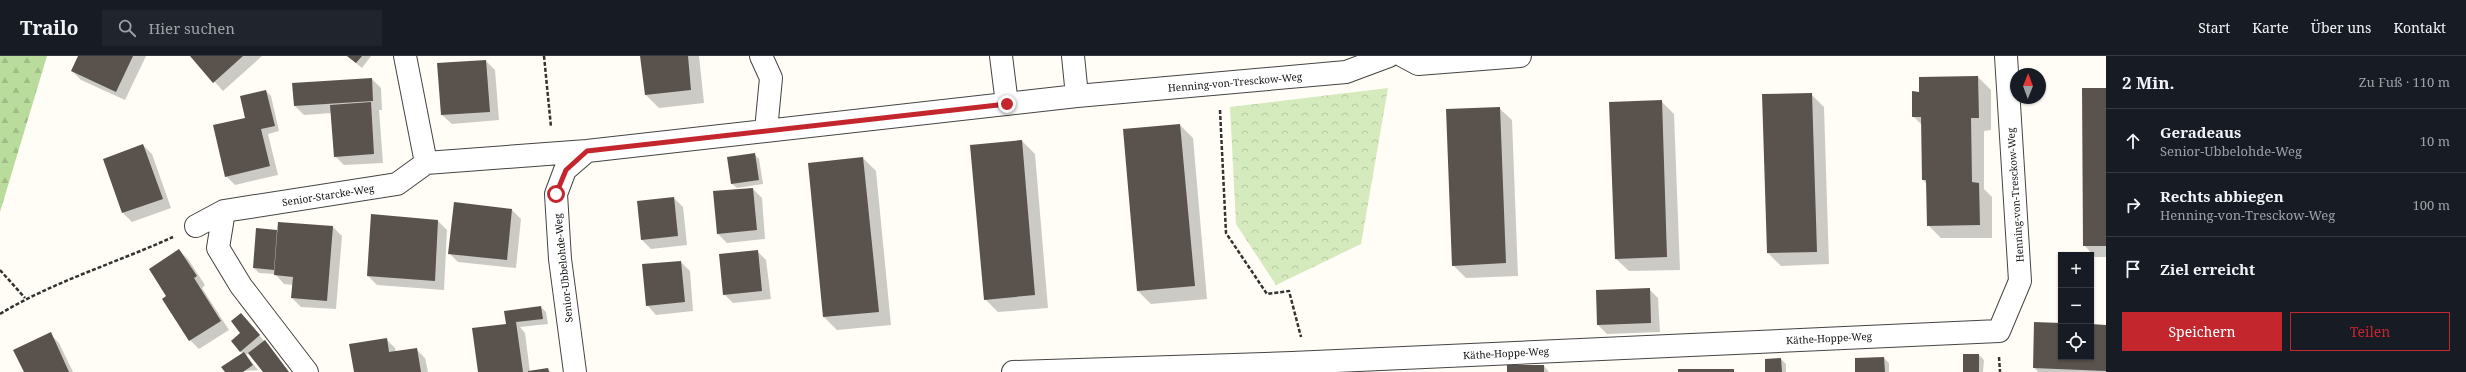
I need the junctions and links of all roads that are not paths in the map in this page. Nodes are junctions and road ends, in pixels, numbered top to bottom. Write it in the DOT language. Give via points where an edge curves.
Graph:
graph roads {
  1 [pos="406,56"];
  2 [pos="761,56"];
  3 [pos="1001,56"];
  4 [pos="1073,56"];
  5 [pos="1389,56"];
  6 [pos="1403,56"];
  7 [pos="1520,56"];
  8 [pos="2006,56"];
  9 [pos="1077,96"];
  10 [pos="1007,104"];
  11 [pos="766,130"];
  12 [pos="587,151"];
  13 [pos="426,163"];
  14 [pos="224,210"];
  15 [pos="196,226"];
  16 [pos="1999,330"];
  17 [pos="1315,365"];
  18 [pos="307,372"];
  19 [pos="575,372"];
  20 [pos="1013,372"];
  1 -- 13 [label="street"];
  2 -- 11 [label="street" via="771,78"];
  3 -- 10 [label="street"];
  4 -- 9 [label="street"];
  5 -- 9 [label="street, Henning-von-Tresckow-Weg" via="1346,72"];
  6 -- 7 [label="street" via="1418,64"];
  8 -- 16 [label="street, Henning-von-Tresckow-Weg" via="2020,281"];
  9 -- 10 [label="street, Henning-von-Tresckow-Weg"];
  10 -- 11 [label="street, Henning-von-Tresckow-Weg"];
  11 -- 12 [label="street, Henning-von-Tresckow-Weg"];
  12 -- 13 [label="street"];
  12 -- 19 [label="street, Senior-Ubbelohde-Weg" via="566,170 556,194 560,259"];
  13 -- 14 [label="street, Senior-Starcke-Weg" via="396,184"];
  14 -- 15 [label="street, Senior-Starcke-Weg"];
  14 -- 18 [label="street" via="218,248 241,286"];
  16 -- 17 [label="street, Käthe-Hoppe-Weg"];
  17 -- 20 [label="street, Käthe-Hoppe-Weg"];
}
